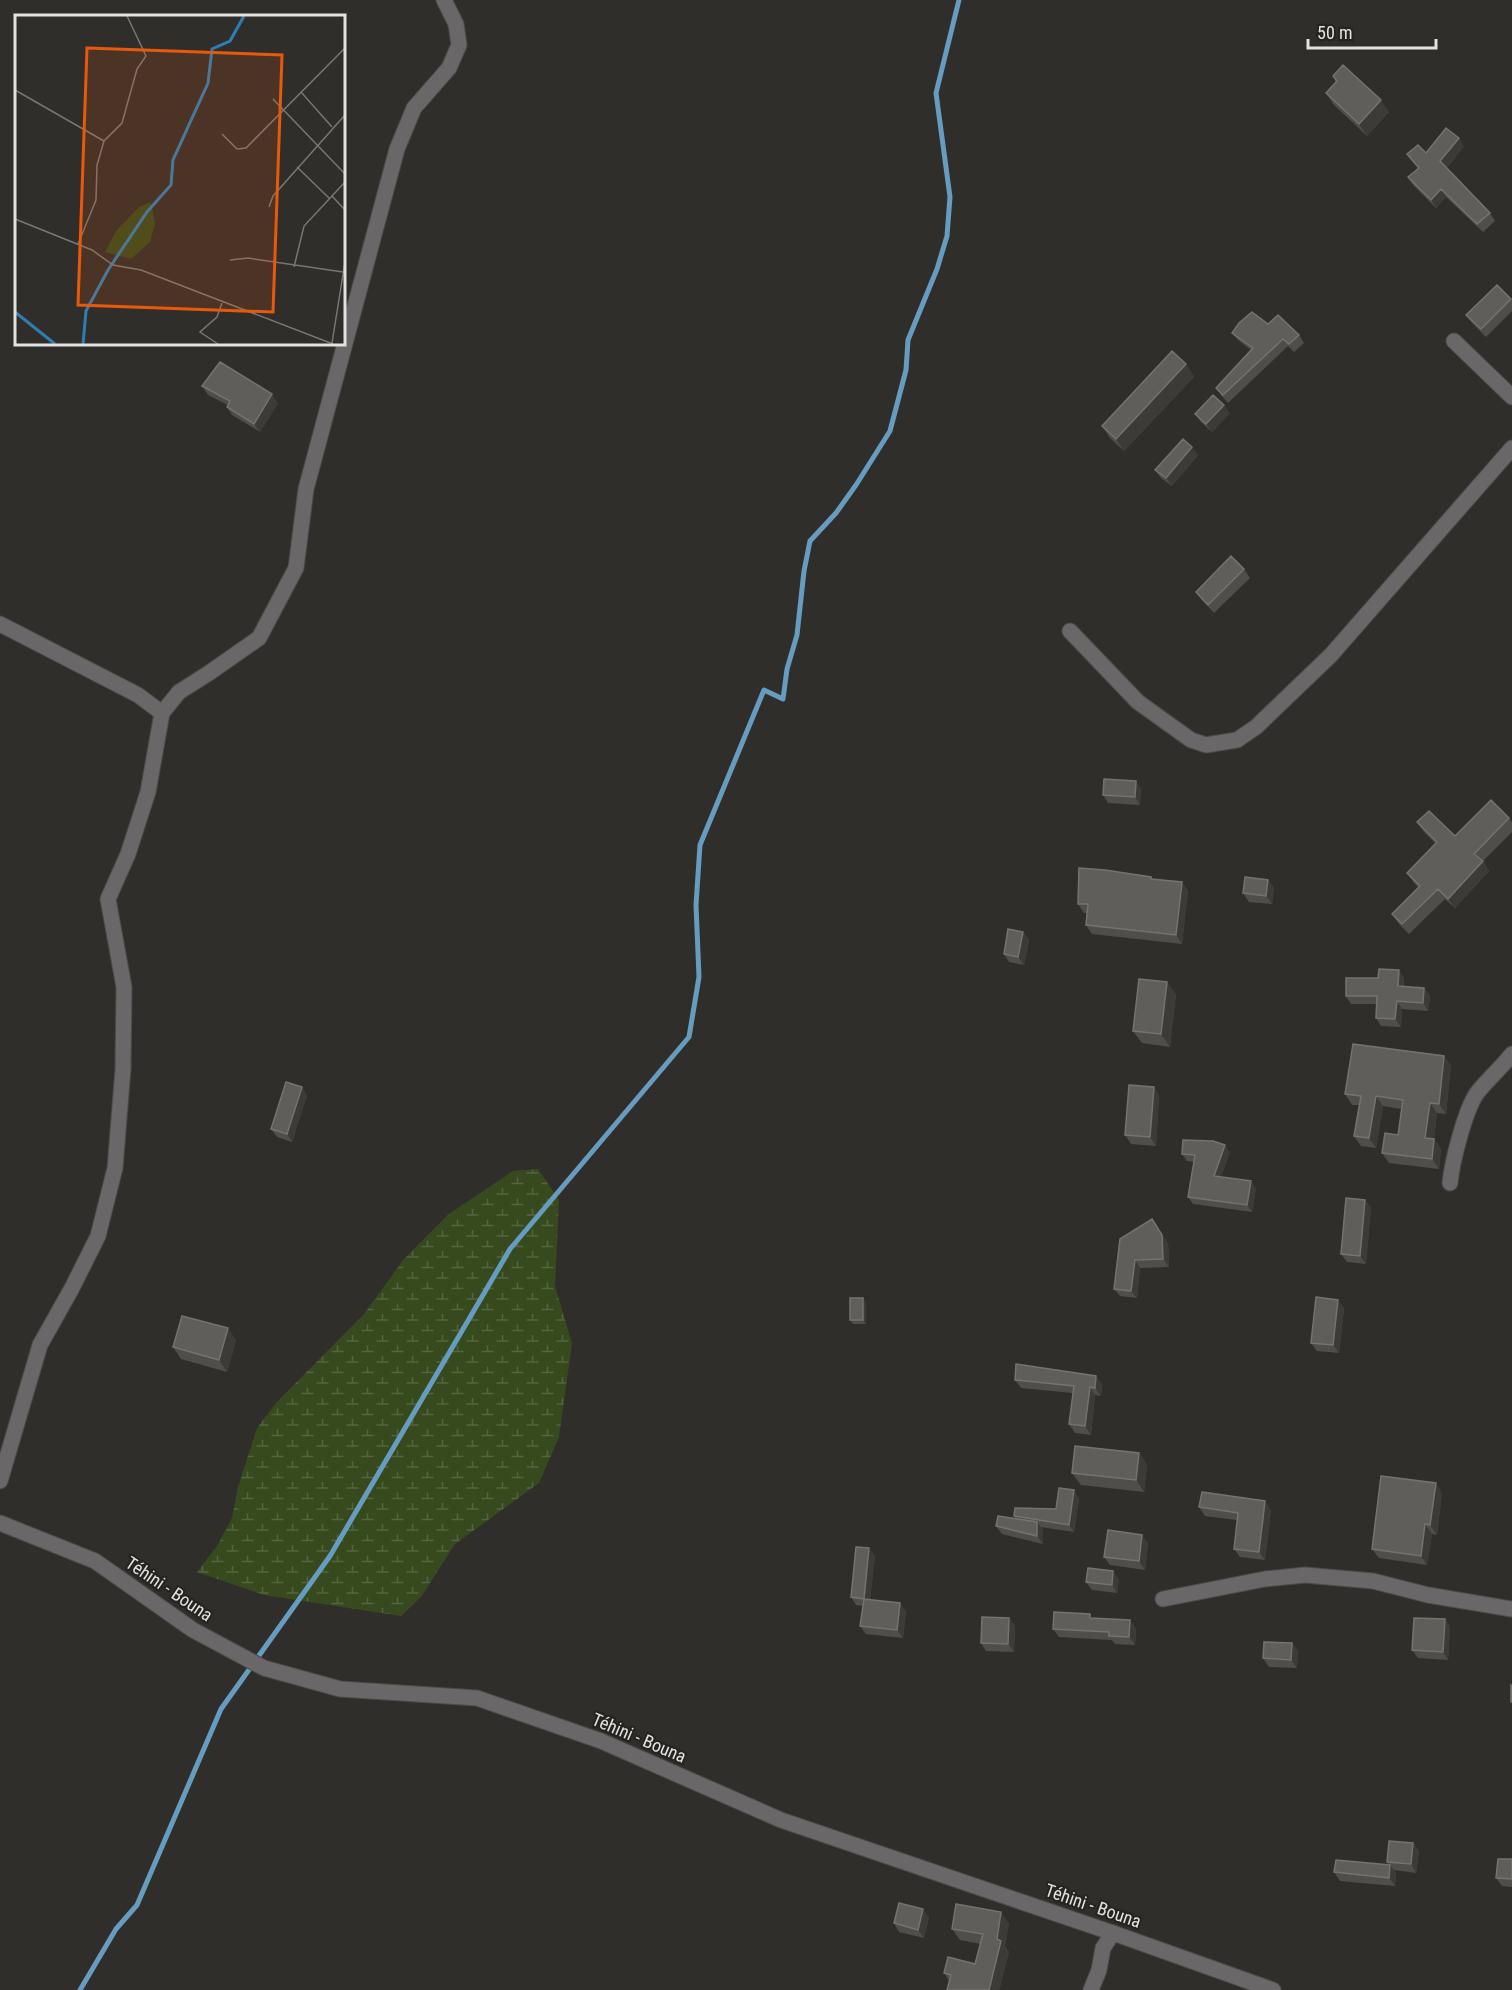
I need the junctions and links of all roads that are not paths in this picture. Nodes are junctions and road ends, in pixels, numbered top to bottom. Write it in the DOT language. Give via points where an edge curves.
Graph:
graph roads {
  1 [pos="444,0"];
  2 [pos="1454,341"];
  3 [pos="345,343"];
  4 [pos="345,345"];
  5 [pos="1512,397"];
  6 [pos="1512,448"];
  7 [pos="0,624"];
  8 [pos="1070,631"];
  9 [pos="162,713"];
  10 [pos="1512,1054"];
  11 [pos="1450,1183"];
  12 [pos="0,1481"];
  13 [pos="0,1523"];
  14 [pos="1163,1599"];
  15 [pos="1512,1609"];
  16 [pos="1113,1933"];
  17 [pos="1091,1990"];
  18 [pos="1273,1990"];
  1 -- 3 [label="street" via="456,24 459,45 449,68 414,108 397,149"];
  2 -- 5 [label="street"];
  4 -- 9 [label="street" via="306,489 296,568 259,638 179,692"];
  6 -- 8 [label="street" via="1331,655 1256,728 1237,740 1206,745 1191,740 1138,702"];
  7 -- 9 [label="street" via="138,695"];
  9 -- 12 [label="street" via="148,792 108,899 124,987 123,1069 114,1168 98,1236 40,1345"];
  10 -- 11 [label="street" via="1476,1094 1461,1133"];
  13 -- 16 [label="street, Téhini - Bouna" via="95,1561 193,1630 264,1668 340,1689 477,1698 600,1741 781,1820"];
  14 -- 15 [label="street" via="1305,1575 1373,1581"];
  16 -- 17 [label="street" via="1103,1948"];
  16 -- 18 [label="street, Téhini - Bouna"];
}
